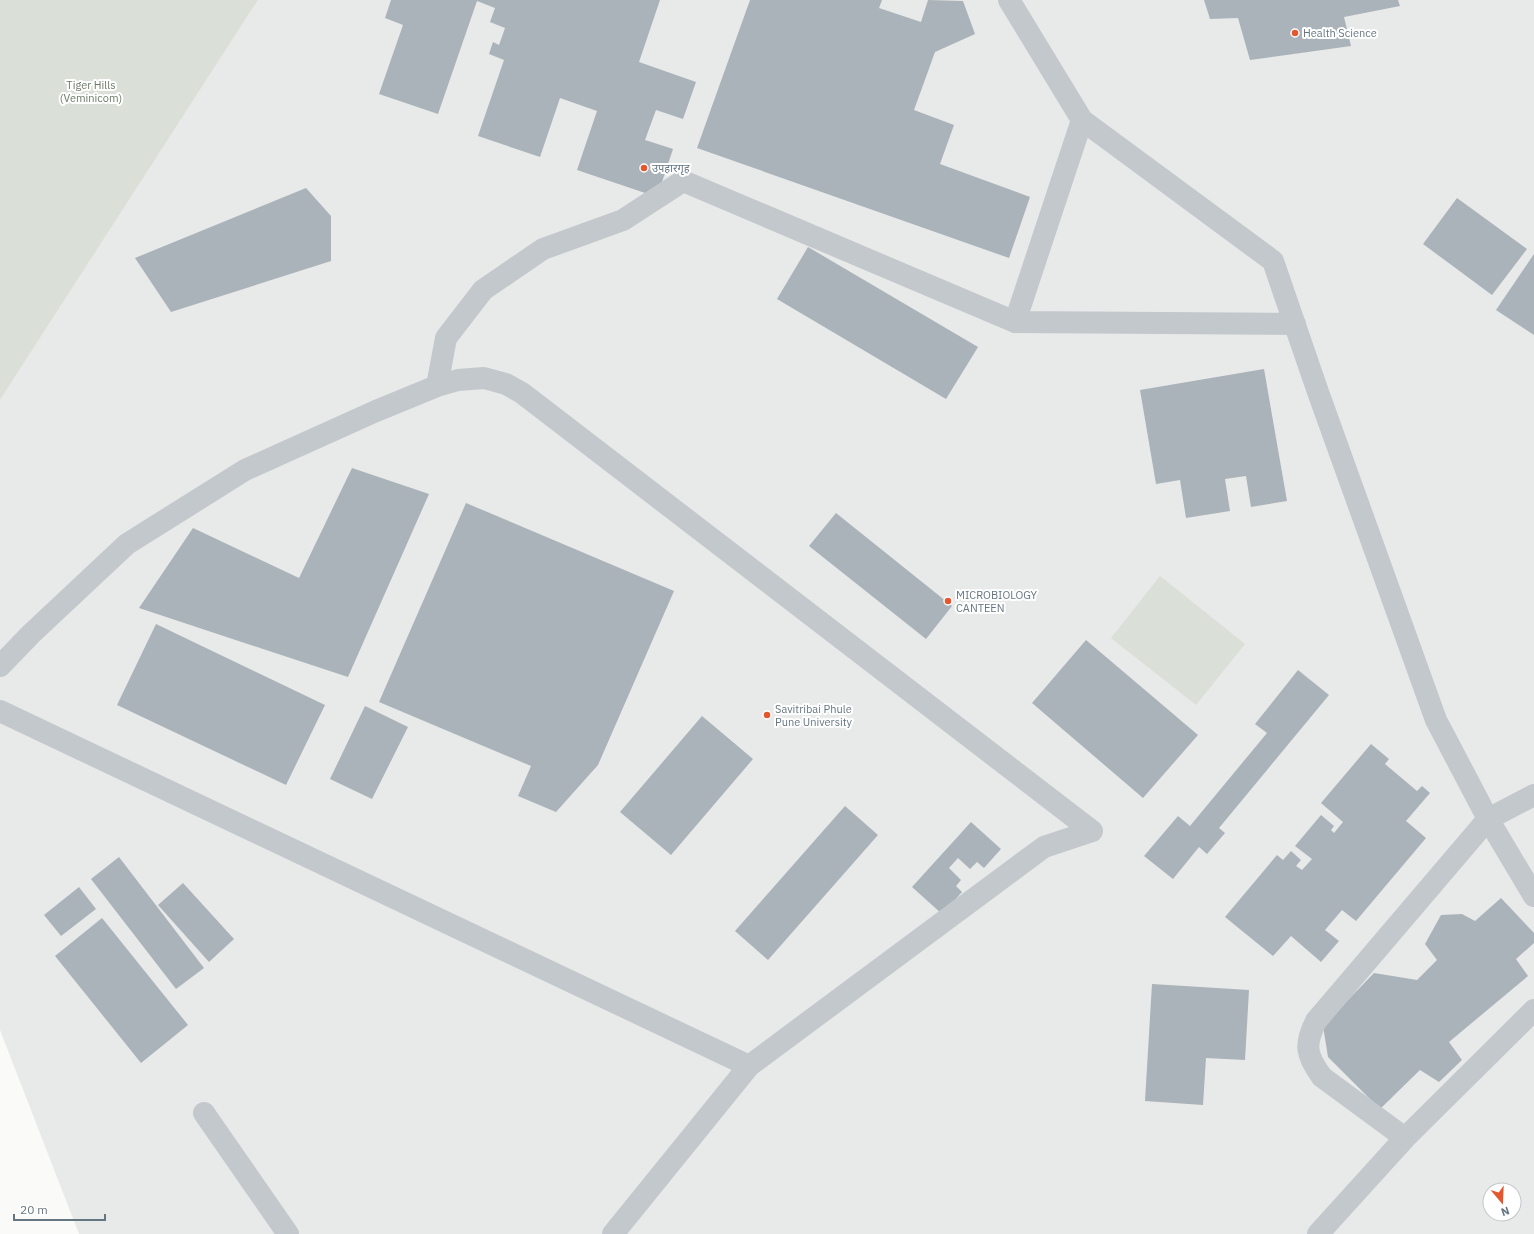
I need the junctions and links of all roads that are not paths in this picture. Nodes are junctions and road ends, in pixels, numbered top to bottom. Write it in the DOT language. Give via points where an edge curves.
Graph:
graph roads {
  1 [pos="1009,0"];
  2 [pos="1082,120"];
  3 [pos="1015,322"];
  4 [pos="1294,324"];
  5 [pos="437,386"];
  6 [pos="0,666"];
  7 [pos="0,711"];
  8 [pos="1534,795"];
  9 [pos="1488,819"];
  10 [pos="1534,896"];
  11 [pos="1534,1010"];
  12 [pos="749,1066"];
  13 [pos="204,1114"];
  14 [pos="1405,1138"];
  15 [pos="288,1234"];
  16 [pos="613,1234"];
  17 [pos="1318,1234"];
  1 -- 2 [label="lane"];
  2 -- 3 [label="lane"];
  2 -- 4 [label="lane" via="1273,260"];
  3 -- 4 [label="lane"];
  3 -- 5 [label="lane" via="683,181 623,220 543,249 483,290 446,338"];
  4 -- 9 [label="lane" via="1436,720"];
  5 -- 6 [label="lane" via="245,470 127,544"];
  5 -- 12 [label="lane" via="458,380 484,378 522,392 1092,831 1044,847"];
  7 -- 12 [label="lane"];
  8 -- 9 [label="lane"];
  9 -- 10 [label="lane"];
  9 -- 14 [label="lane" via="1316,1021 1309,1035 1308,1050 1313,1065 1322,1077"];
  11 -- 14 [label="lane"];
  12 -- 16 [label="lane"];
  13 -- 15 [label="lane"];
  14 -- 17 [label="lane"];
}
